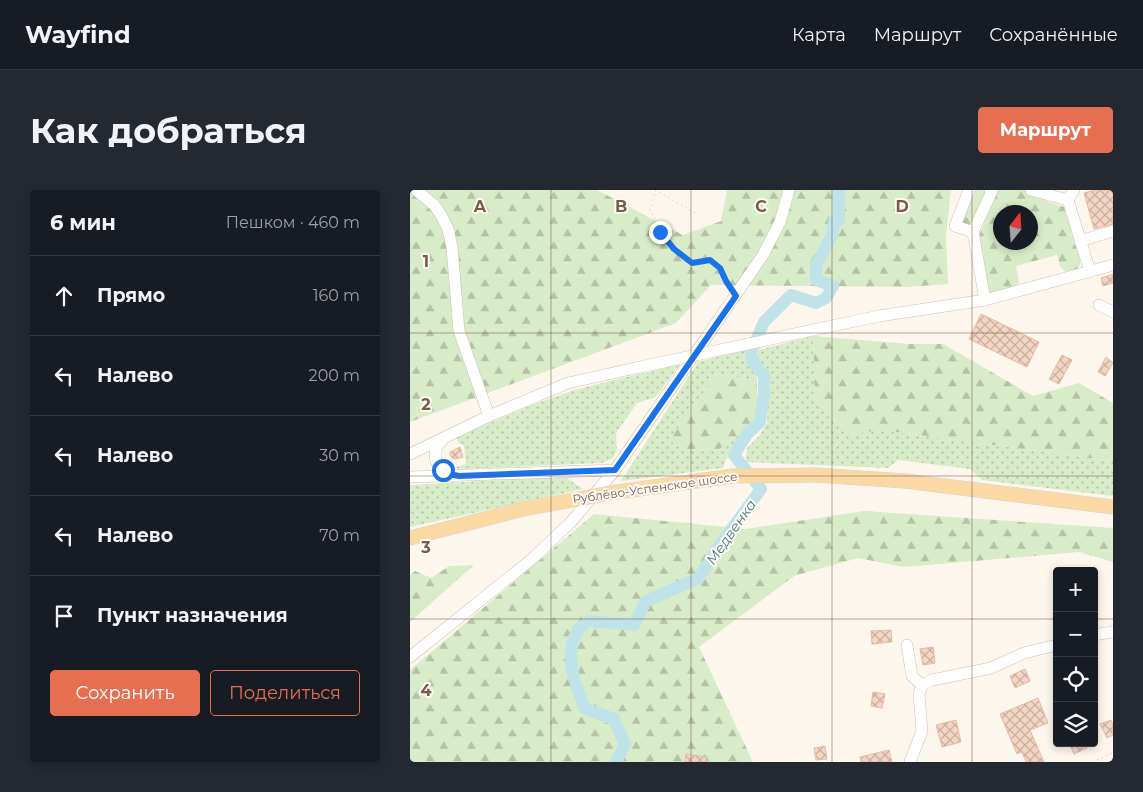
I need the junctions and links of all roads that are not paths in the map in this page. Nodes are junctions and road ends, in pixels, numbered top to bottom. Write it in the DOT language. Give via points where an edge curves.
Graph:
graph roads {
  1 [pos="416,190"];
  2 [pos="789,190"];
  3 [pos="969,190"];
  4 [pos="990,190"];
  5 [pos="1031,190"];
  6 [pos="1071,195"];
  7 [pos="1113,231"];
  8 [pos="974,232"];
  9 [pos="1080,242"];
  10 [pos="1113,265"];
  11 [pos="1090,272"];
  12 [pos="985,300"];
  13 [pos="1099,305"];
  14 [pos="1113,312"];
  15 [pos="489,416"];
  16 [pos="446,436"];
  17 [pos="410,454"];
  18 [pos="615,470"];
  19 [pos="459,476"];
  20 [pos="410,477"];
  21 [pos="1113,507"];
  22 [pos="410,538"];
  23 [pos="1113,632"];
  24 [pos="1098,634"];
  25 [pos="907,645"];
  26 [pos="1053,646"];
  27 [pos="410,657"];
  28 [pos="922,684"];
  29 [pos="910,762"];
  1 -- 15 [label="street" via="434,206 448,229 459,331"];
  2 -- 18 [label="street" via="780,222 763,255"];
  3 -- 8 [label="street" via="955,226"];
  4 -- 8 [label="street"];
  5 -- 6 [label="street"];
  6 -- 9 [label="street"];
  7 -- 9 [label="street"];
  8 -- 12 [label="street"];
  9 -- 11 [label="street"];
  10 -- 11 [label="street"];
  11 -- 12 [label="street"];
  12 -- 15 [label="street, bridge" via="879,316 640,367 568,384"];
  13 -- 14 [label="street"];
  15 -- 16 [label="street"];
  16 -- 17 [label="street"];
  16 -- 19 [label="street" via="435,449 436,461 449,474"];
  18 -- 19 [label="street"];
  18 -- 27 [label="street" via="571,522 532,558"];
  19 -- 20 [label="street"];
  21 -- 22 [label="main road, Рублёво-Успенское шоссе, bridge" via="905,481 815,475 734,476 524,509"];
  23 -- 24 [label="street"];
  25 -- 28 [label="street" via="912,676"];
  26 -- 28 [label="street" via="1024,653 991,668"];
  28 -- 29 [label="street" via="919,695 922,731"];
}
